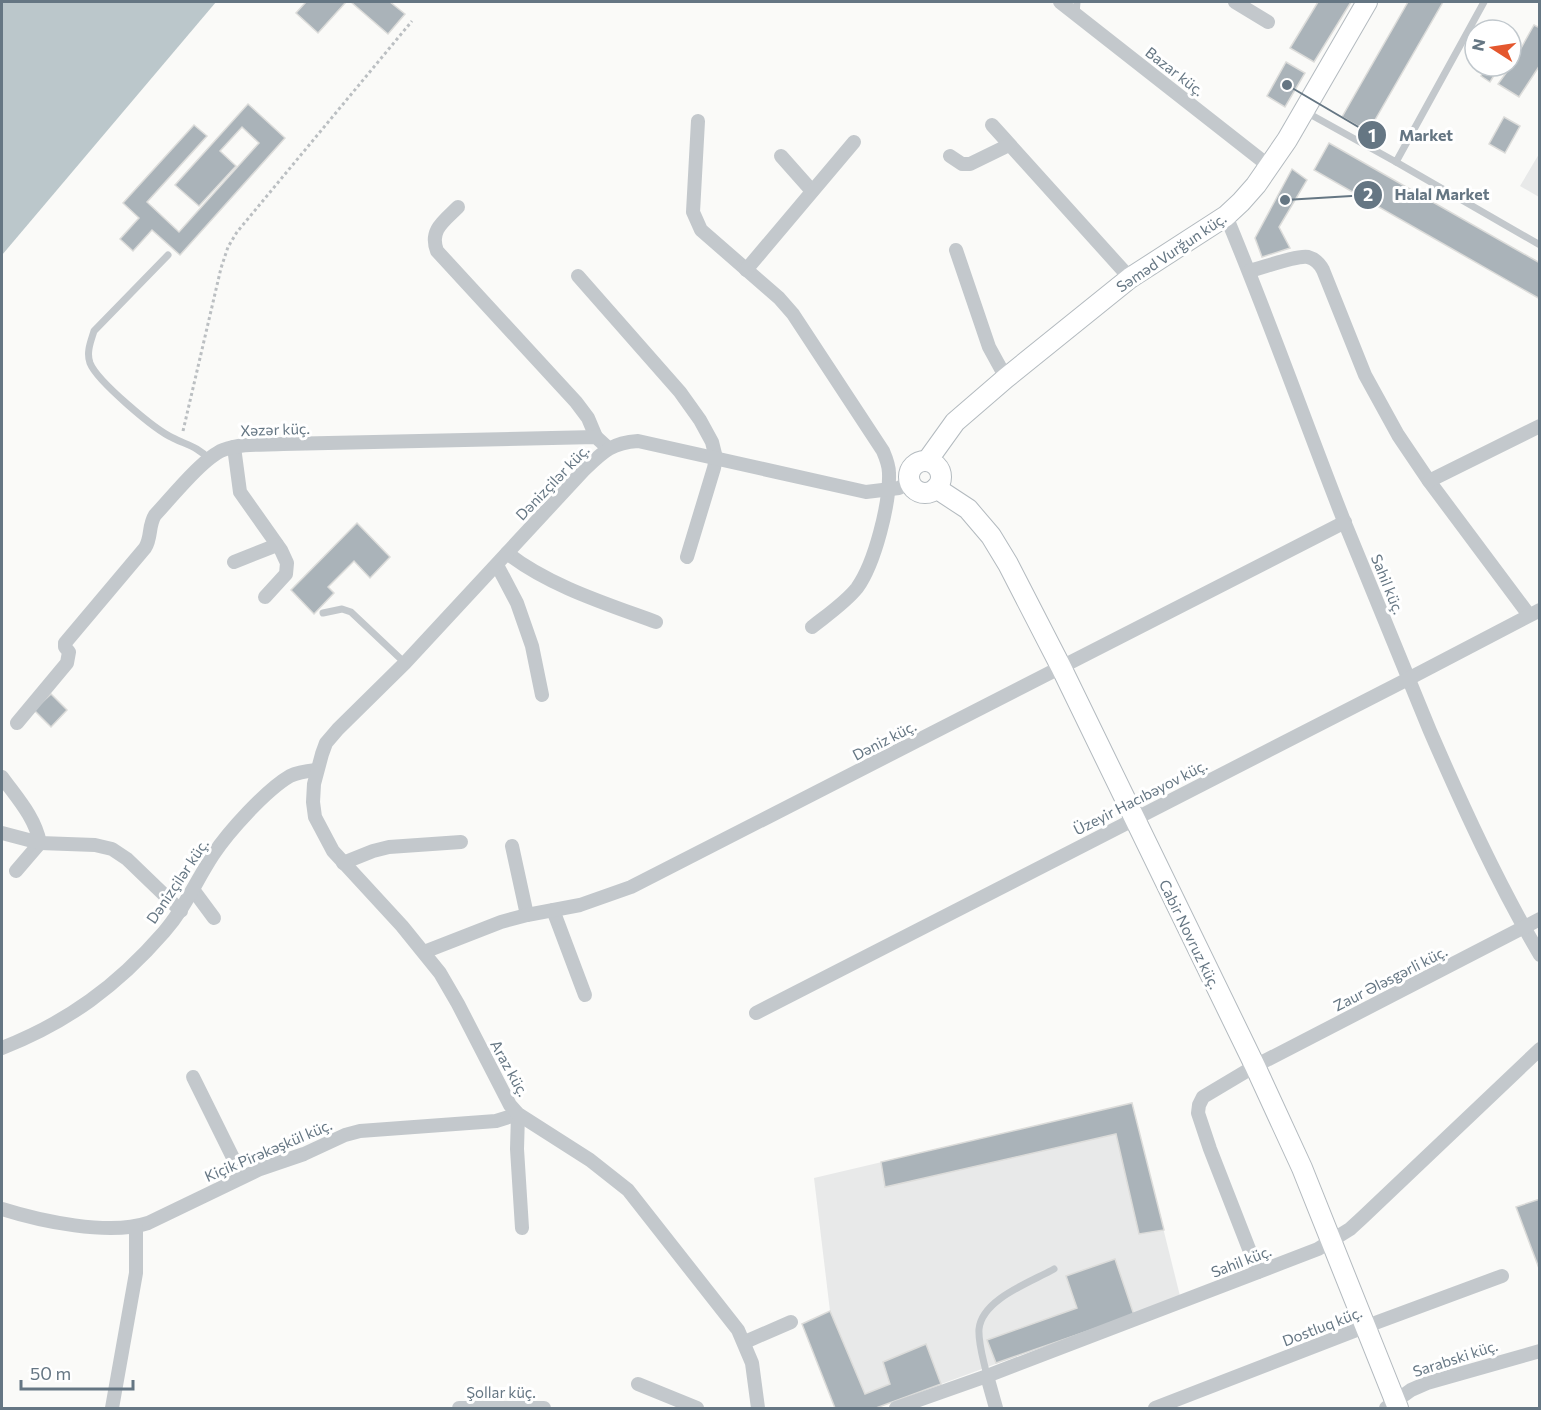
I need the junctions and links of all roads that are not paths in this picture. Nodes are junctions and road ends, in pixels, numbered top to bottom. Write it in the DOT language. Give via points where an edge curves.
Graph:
graph roads {
  1 [pos="1059,2"];
  2 [pos="1235,2"];
  3 [pos="1367,2"];
  4 [pos="1484,2"];
  5 [pos="1076,8"];
  6 [pos="1268,22"];
  7 [pos="1305,111"];
  8 [pos="699,121"];
  9 [pos="992,125"];
  10 [pos="854,142"];
  11 [pos="1010,145"];
  12 [pos="781,156"];
  13 [pos="950,156"];
  14 [pos="1396,162"];
  15 [pos="1269,166"];
  16 [pos="812,191"];
  17 [pos="458,207"];
  18 [pos="1226,216"];
  19 [pos="1539,245"];
  20 [pos="956,250"];
  21 [pos="168,255"];
  22 [pos="746,270"];
  23 [pos="1250,272"];
  24 [pos="578,276"];
  25 [pos="1130,278"];
  26 [pos="1006,378"];
  27 [pos="1539,426"];
  28 [pos="596,437"];
  29 [pos="234,447"];
  30 [pos="608,448"];
  31 [pos="716,458"];
  32 [pos="209,459"];
  33 [pos="927,461"];
  34 [pos="1428,481"];
  35 [pos="909,482"];
  36 [pos="936,489"];
  37 [pos="888,490"];
  38 [pos="1345,522"];
  39 [pos="277,545"];
  40 [pos="507,553"];
  41 [pos="687,557"];
  42 [pos="234,562"];
  43 [pos="497,565"];
  44 [pos="265,597"];
  45 [pos="323,613"];
  46 [pos="1534,613"];
  47 [pos="656,622"];
  48 [pos="812,627"];
  49 [pos="405,663"];
  50 [pos="1061,667"];
  51 [pos="1408,680"];
  52 [pos="542,695"];
  53 [pos="17,723"];
  54 [pos="316,770"];
  55 [pos="2,777"];
  56 [pos="1134,819"];
  57 [pos="2,833"];
  58 [pos="461,842"];
  59 [pos="40,843"];
  60 [pos="512,846"];
  61 [pos="343,863"];
  62 [pos="16,871"];
  63 [pos="194,891"];
  64 [pos="553,910"];
  65 [pos="180,911"];
  66 [pos="527,915"];
  67 [pos="214,918"];
  68 [pos="1539,919"];
  69 [pos="1523,928"];
  70 [pos="424,952"];
  71 [pos="1539,955"];
  72 [pos="585,995"];
  73 [pos="756,1013"];
  74 [pos="2,1048"];
  75 [pos="1539,1049"];
  76 [pos="1255,1066"];
  77 [pos="193,1077"];
  78 [pos="518,1114"];
  79 [pos="242,1176"];
  80 [pos="2,1209"];
  81 [pos="136,1227"];
  82 [pos="522,1228"];
  83 [pos="1332,1241"];
  84 [pos="1054,1269"];
  85 [pos="1258,1272"];
  86 [pos="1502,1276"];
  87 [pos="791,1322"];
  88 [pos="1367,1326"];
  89 [pos="745,1342"];
  90 [pos="1539,1350"];
  91 [pos="987,1376"];
  92 [pos="638,1384"];
  93 [pos="1393,1406"];
  94 [pos="112,1408"];
  95 [pos="459,1408"];
  96 [pos="544,1408"];
  97 [pos="697,1408"];
  98 [pos="758,1408"];
  99 [pos="896,1408"];
  100 [pos="996,1408"];
  101 [pos="1155,1408"];
  1 -- 5 [label="street, Bazar küç."];
  2 -- 6 [label="street"];
  3 -- 7 [label="main road, Səməd Vurğun küç."];
  4 -- 14 [label="lane"];
  5 -- 15 [label="street, Bazar küç."];
  7 -- 14 [label="lane"];
  7 -- 15 [label="main road, Səməd Vurğun küç."];
  8 -- 22 [label="street" via="693,212 696,223"];
  9 -- 11 [label="street"];
  10 -- 16 [label="street"];
  11 -- 13 [label="street" via="970,165"];
  11 -- 25 [label="street"];
  12 -- 16 [label="street"];
  14 -- 19 [label="lane"];
  15 -- 18 [label="main road, Səməd Vurğun küç."];
  16 -- 22 [label="street"];
  17 -- 28 [label="street" via="437,228 433,241 437,251 576,402"];
  18 -- 23 [label="street, Sahil küç."];
  18 -- 25 [label="main road, Səməd Vurğun küç."];
  20 -- 26 [label="street" via="989,347"];
  21 -- 32 [label="lane" via="94,331 89,361 96,374 150,423 201,450"];
  22 -- 37 [label="street" via="793,314 883,451 889,471"];
  23 -- 34 [label="street" via="1300,258 1318,262 1365,375"];
  23 -- 38 [label="street, Sahil küç."];
  24 -- 31 [label="street" via="680,392 712,442"];
  25 -- 26 [label="main road, Səməd Vurğun küç."];
  26 -- 33 [label="main road, Səməd Vurğun küç." via="955,422"];
  27 -- 34 [label="street"];
  28 -- 29 [label="street, Xəzər küç."];
  28 -- 30 [label="street"];
  29 -- 32 [label="street, Xəzər küç."];
  29 -- 39 [label="street" via="240,492"];
  30 -- 31 [label="street, Dәnizçilәr küç." via="638,441"];
  30 -- 40 [label="street, Dәnizçilәr küç."];
  31 -- 37 [label="street, Dәnizçilәr küç." via="851,490"];
  31 -- 41 [label="street"];
  32 -- 53 [label="street, Xəzər küç." via="155,515 146,548 65,643 69,652 67,663"];
  33 -- 35 [label="main road" via="912,467"];
  33 -- 36 [label="main road" via="938,469 940,482"];
  34 -- 46 [label="street"];
  35 -- 36 [label="main road" via="924,493"];
  35 -- 37 [label="street, Dәnizçilәr küç."];
  36 -- 50 [label="main road, Cabir Novruz küç." via="968,509 991,536"];
  37 -- 48 [label="street" via="867,572 847,599"];
  38 -- 50 [label="street, Dәniz küç."];
  38 -- 51 [label="street, Sahil küç."];
  39 -- 42 [label="street"];
  39 -- 44 [label="street" via="287,563 286,574"];
  40 -- 43 [label="street, Dәnizçilәr küç."];
  40 -- 47 [label="street" via="593,599"];
  43 -- 49 [label="street, Dәnizçilәr küç."];
  43 -- 52 [label="street" via="517,603 532,646"];
  45 -- 49 [label="lane" via="342,609 351,612"];
  46 -- 51 [label="street, Üzeyir Hacıbəyov küç."];
  49 -- 54 [label="street, Dәnizçilәr küç." via="326,743"];
  50 -- 56 [label="main road, Cabir Novruz küç."];
  50 -- 64 [label="street, Dәniz küç." via="631,887"];
  51 -- 56 [label="street, Üzeyir Hacıbəyov küç."];
  51 -- 69 [label="street, Sahil küç."];
  54 -- 61 [label="street, Araz küç." via="315,817"];
  54 -- 63 [label="street, Dənizçilər küç." via="288,777 260,801 215,852"];
  55 -- 59 [label="street" via="30,816"];
  56 -- 73 [label="street, Üzeyir Hacıbəyov küç."];
  56 -- 76 [label="main road, Cabir Novruz küç."];
  57 -- 59 [label="street"];
  58 -- 61 [label="street" via="389,847"];
  59 -- 62 [label="street"];
  59 -- 65 [label="street" via="112,849"];
  60 -- 66 [label="street"];
  61 -- 70 [label="street, Araz küç."];
  63 -- 65 [label="street, Dənizçilər küç."];
  63 -- 67 [label="street"];
  64 -- 66 [label="street, Dәniz küç."];
  64 -- 72 [label="street"];
  65 -- 74 [label="street, Dənizçilər küç." via="131,968 69,1017"];
  66 -- 70 [label="street, Dәniz küç."];
  68 -- 69 [label="street, Zaur Ələsgərli küç."];
  69 -- 71 [label="street, Sahil küç."];
  69 -- 76 [label="street, Zaur Ələsgərli küç."];
  70 -- 78 [label="street, Araz küç." via="458,1004 502,1094"];
  75 -- 83 [label="street, Sahil küç." via="1362,1218"];
  76 -- 83 [label="main road, Cabir Novruz küç."];
  76 -- 85 [label="street, Zaur Ələsgərli küç." via="1203,1097 1198,1113"];
  77 -- 79 [label="street"];
  78 -- 79 [label="street, Kiçik Pirəkəşkül küç." via="496,1121 360,1131"];
  78 -- 82 [label="street"];
  78 -- 89 [label="street, Araz küç." via="590,1160 628,1190"];
  79 -- 81 [label="street, Kiçik Pirəkəşkül küç."];
  80 -- 81 [label="street, Kiçik Pirəkəşkül küç." via="87,1226"];
  81 -- 94 [label="street" via="136,1273"];
  83 -- 85 [label="street, Sahil küç."];
  83 -- 88 [label="main road, Cabir Novruz küç."];
  84 -- 91 [label="lane" via="995,1301 987,1311 979,1330"];
  85 -- 91 [label="street, Sahil küç."];
  86 -- 88 [label="street, Dostluq küç."];
  87 -- 89 [label="street"];
  88 -- 93 [label="main road, Cabir Novruz küç."];
  88 -- 101 [label="street, Dostluq küç."];
  89 -- 98 [label="street, Araz küç."];
  90 -- 93 [label="street, Sarabski küç." via="1427,1383 1411,1390"];
  91 -- 99 [label="street, Sahil küç."];
  91 -- 100 [label="street"];
  92 -- 97 [label="street"];
  95 -- 96 [label="street, Şollar küç."];
}
